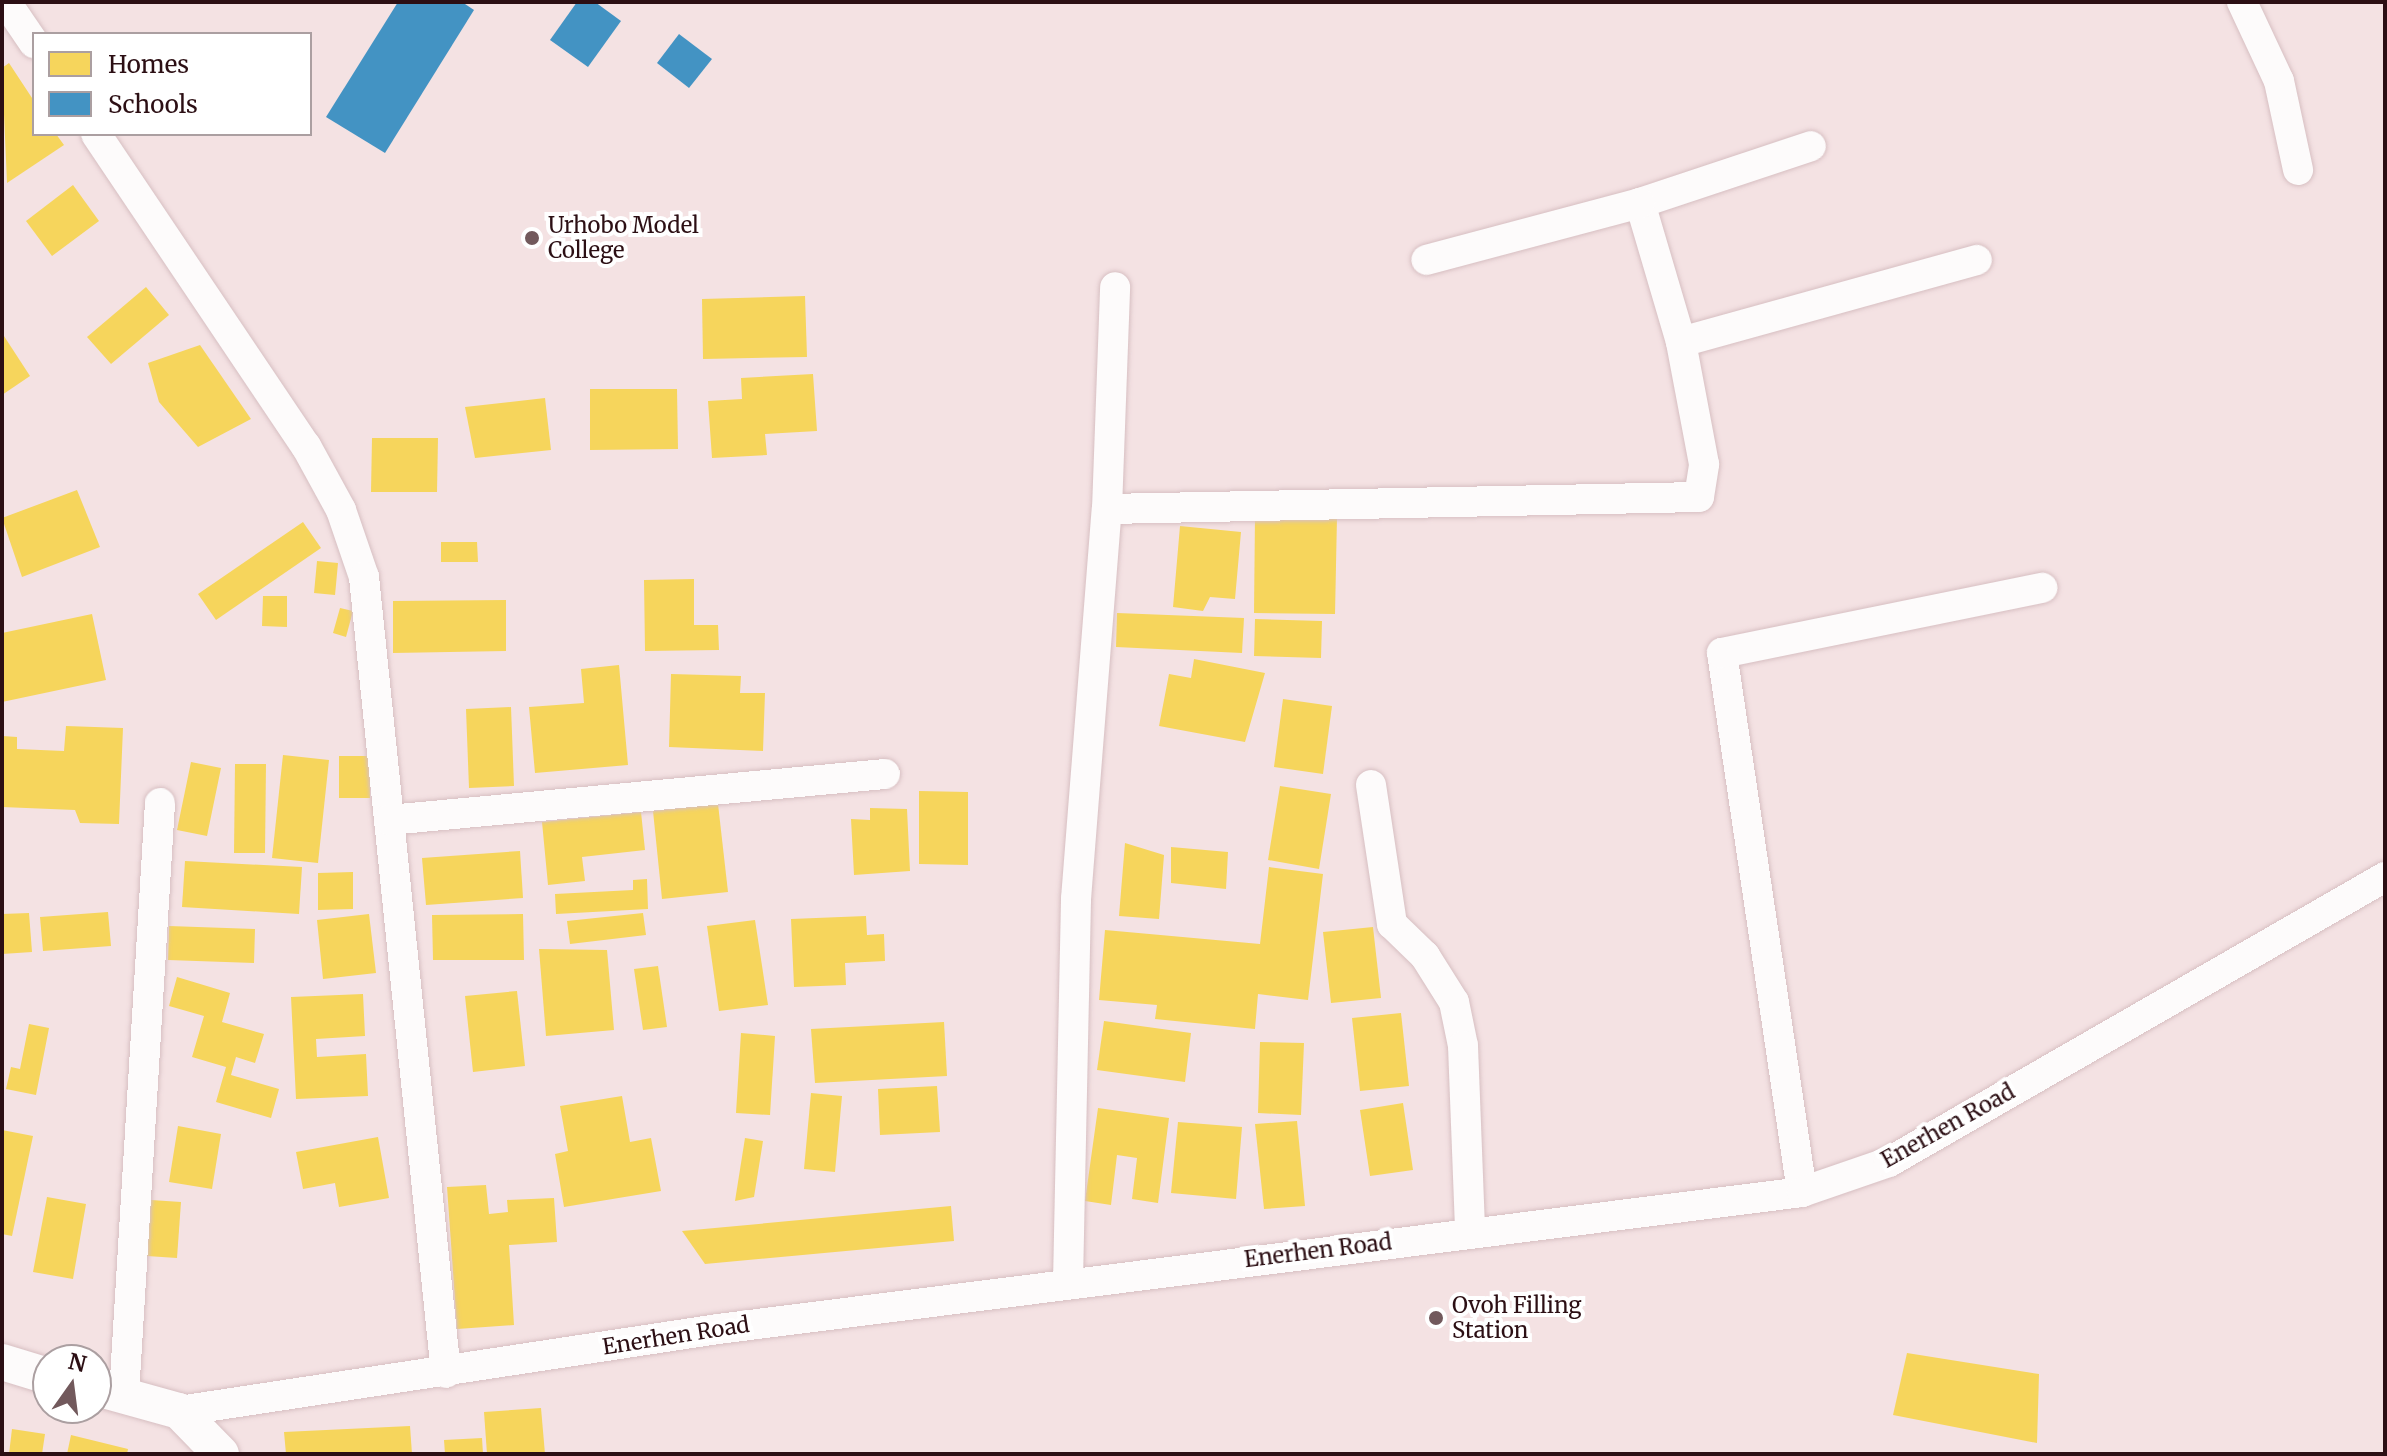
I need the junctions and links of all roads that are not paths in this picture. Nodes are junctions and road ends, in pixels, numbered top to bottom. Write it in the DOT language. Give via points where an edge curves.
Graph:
graph roads {
  1 [pos="6,2"];
  2 [pos="2242,2"];
  3 [pos="32,40"];
  4 [pos="97,136"];
  5 [pos="1811,146"];
  6 [pos="2298,170"];
  7 [pos="1640,203"];
  8 [pos="1426,260"];
  9 [pos="1977,260"];
  10 [pos="1115,287"];
  11 [pos="1681,342"];
  12 [pos="1107,509"];
  13 [pos="2042,588"];
  14 [pos="885,774"];
  15 [pos="1371,785"];
  16 [pos="160,803"];
  17 [pos="389,820"];
  18 [pos="2385,877"];
  19 [pos="1802,1192"];
  20 [pos="1470,1232"];
  21 [pos="1068,1282"];
  22 [pos="2,1362"];
  23 [pos="112,1368"];
  24 [pos="32,1371"];
  25 [pos="446,1373"];
  26 [pos="112,1393"];
  27 [pos="179,1411"];
  28 [pos="221,1454"];
  1 -- 3 [label="street"];
  2 -- 6 [label="street" via="2279,81"];
  4 -- 17 [label="street" via="306,446 341,510 364,577"];
  5 -- 7 [label="street"];
  7 -- 8 [label="street"];
  7 -- 11 [label="street"];
  9 -- 11 [label="street"];
  10 -- 12 [label="street"];
  11 -- 12 [label="street" via="1704,464 1699,497"];
  12 -- 21 [label="street" via="1076,899"];
  13 -- 19 [label="street" via="1722,653"];
  14 -- 17 [label="street"];
  15 -- 20 [label="street" via="1392,924 1425,956 1454,1002 1463,1046"];
  16 -- 23 [label="street"];
  17 -- 25 [label="street"];
  18 -- 19 [label="street, Enerhen Road" via="1889,1162"];
  19 -- 20 [label="street, Enerhen Road"];
  20 -- 21 [label="street, Enerhen Road"];
  21 -- 25 [label="street, Enerhen Road"];
  22 -- 24 [label="main road"];
  25 -- 27 [label="street, Enerhen Road"];
  26 -- 27 [label="main road"];
  27 -- 28 [label="main road"];
}
